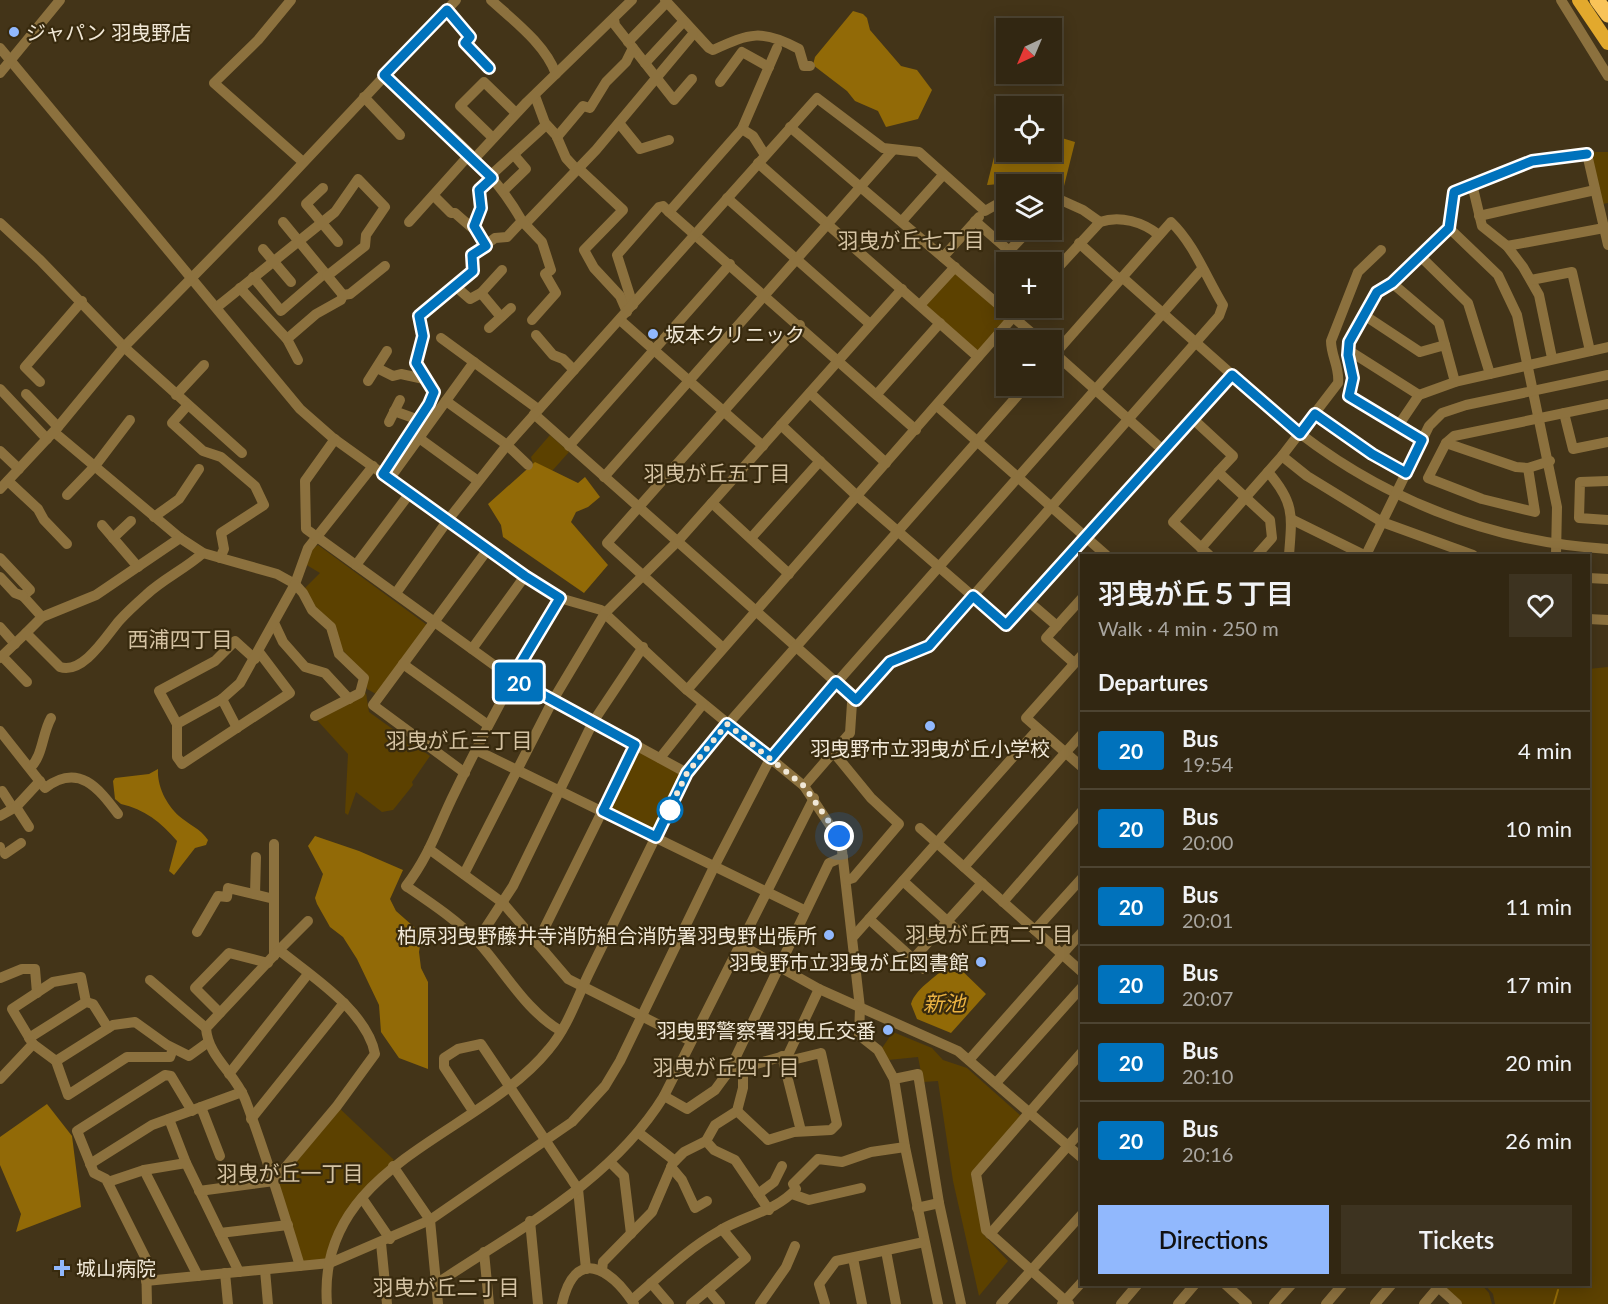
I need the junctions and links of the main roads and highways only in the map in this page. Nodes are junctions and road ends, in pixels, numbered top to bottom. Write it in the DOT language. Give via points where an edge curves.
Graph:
graph roads {
  1 [pos="1579,0"];
  2 [pos="1597,0"];
  3 [pos="1608,15"];
  4 [pos="1608,43"];
  1 -- 4 [label="main road"];
  2 -- 3 [label="highway"];
}
